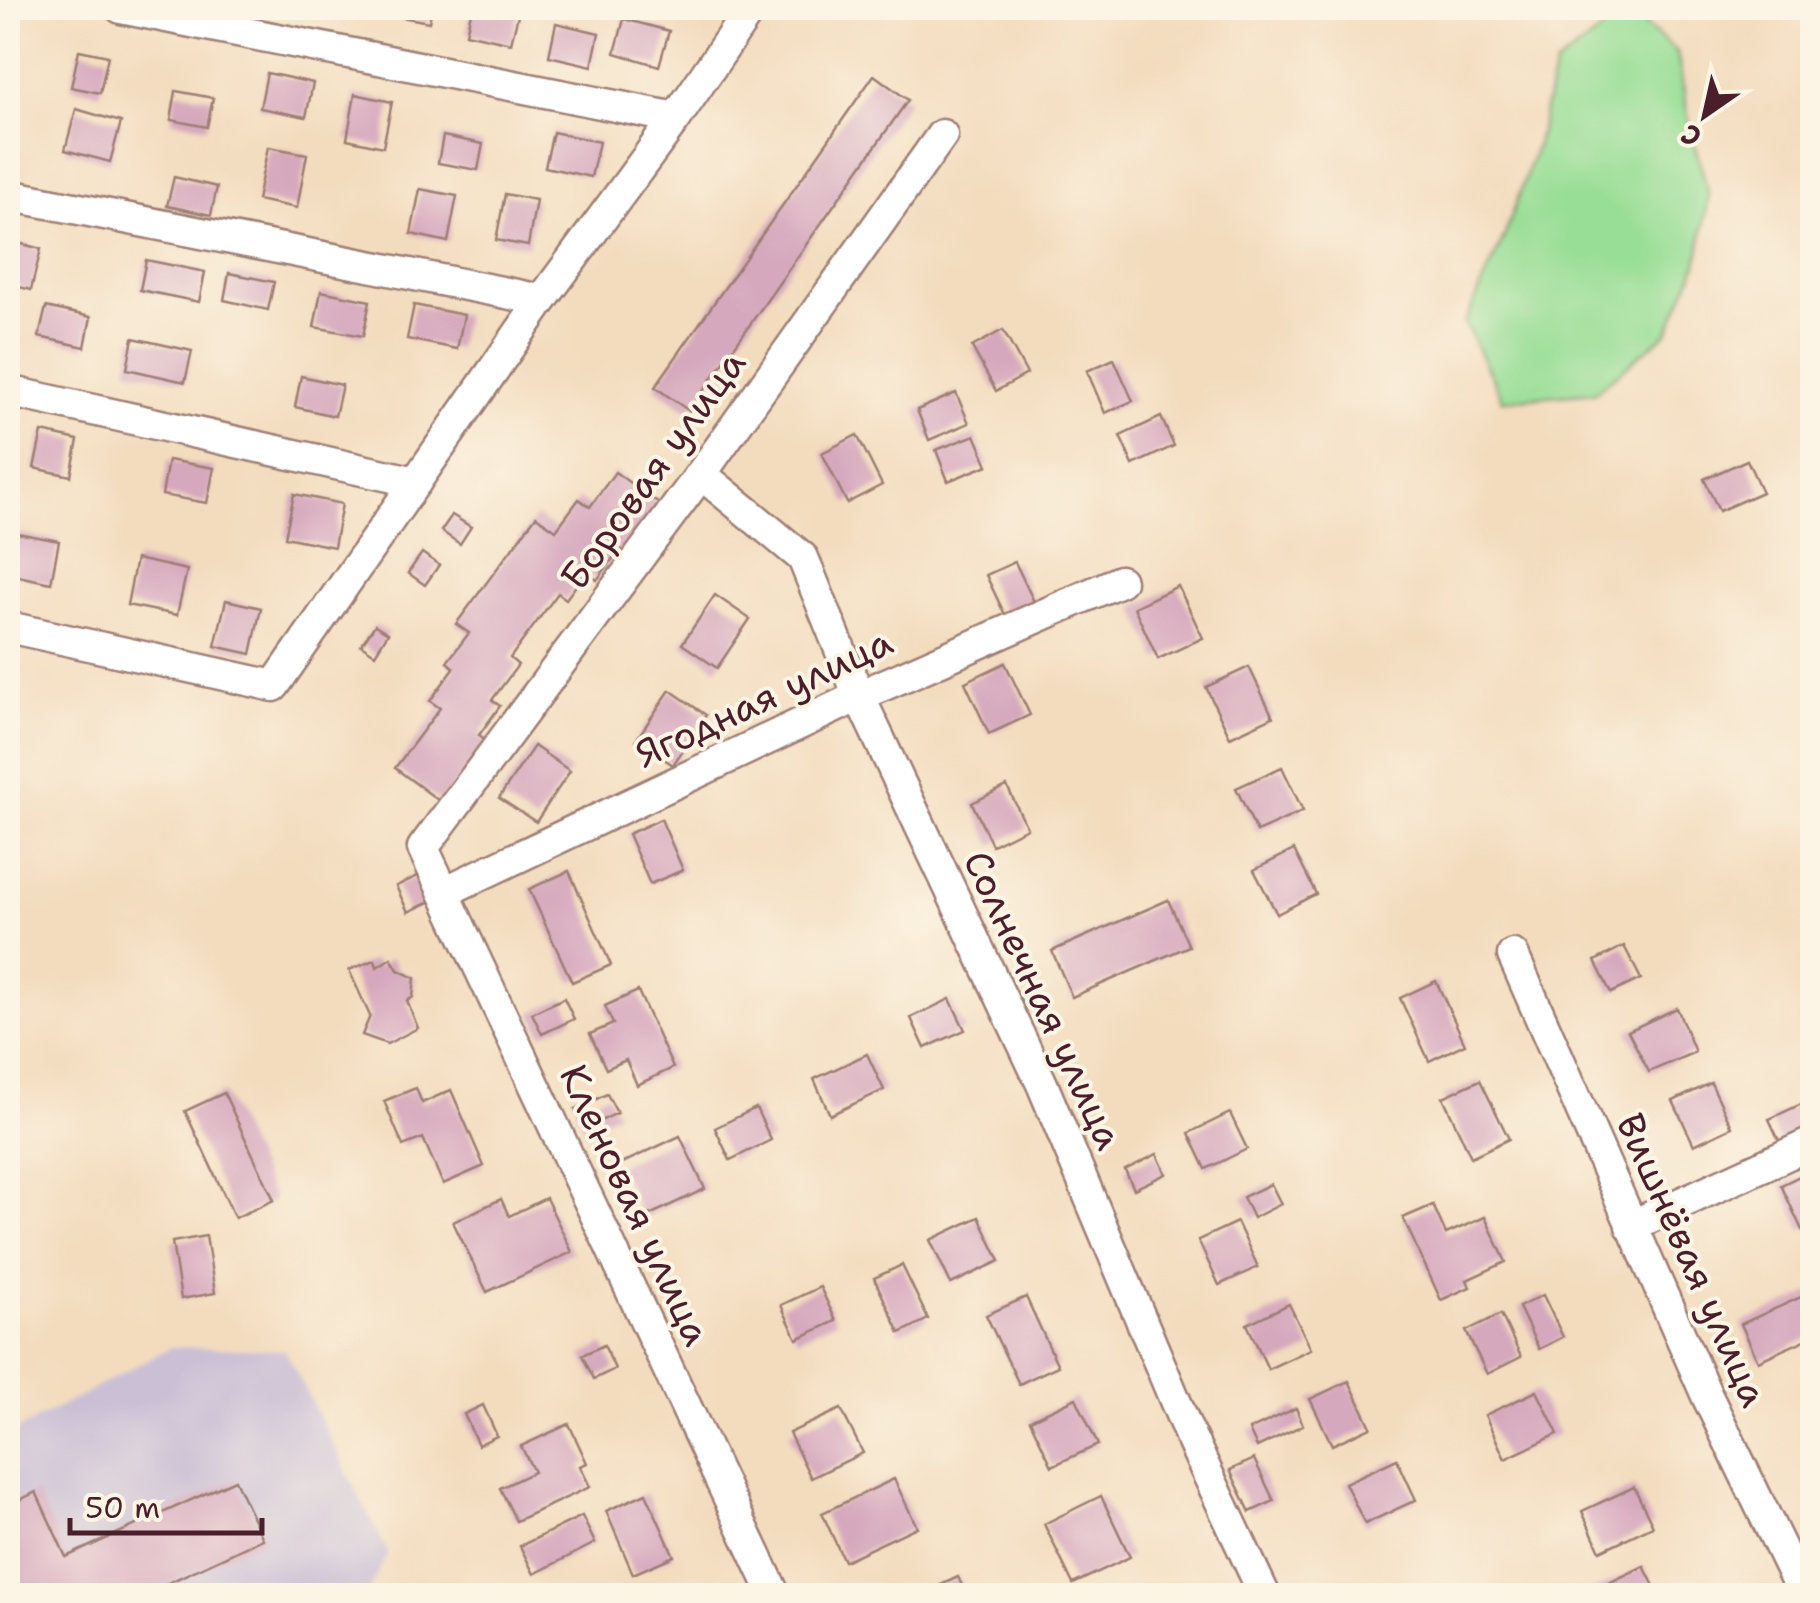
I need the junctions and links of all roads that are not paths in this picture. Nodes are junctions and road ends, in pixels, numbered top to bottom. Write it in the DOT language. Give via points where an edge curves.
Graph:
graph roads {
  1 [pos="121,8"];
  2 [pos="751,8"];
  3 [pos="676,118"];
  4 [pos="942,136"];
  5 [pos="8,195"];
  6 [pos="542,300"];
  7 [pos="8,391"];
  8 [pos="701,474"];
  9 [pos="416,482"];
  10 [pos="1120,581"];
  11 [pos="8,627"];
  12 [pos="858,696"];
  13 [pos="423,848"];
  14 [pos="444,892"];
  15 [pos="1513,955"];
  16 [pos="1812,1143"];
  17 [pos="1631,1226"];
  18 [pos="1797,1588"];
  19 [pos="774,1596"];
  20 [pos="1265,1596"];
  1 -- 3 [label="street"];
  2 -- 3 [label="street"];
  3 -- 6 [label="street"];
  4 -- 8 [label="street, Боровая улица"];
  5 -- 6 [label="street"];
  6 -- 9 [label="street"];
  7 -- 9 [label="street"];
  8 -- 12 [label="street, Солнечная улица" via="803,558"];
  8 -- 13 [label="street, Боровая улица"];
  9 -- 11 [label="street" via="274,686"];
  10 -- 12 [label="street, Ягодная улица"];
  12 -- 14 [label="street, Ягодная улица"];
  12 -- 20 [label="street, Солнечная улица" via="1042,1084"];
  13 -- 14 [label="street, Кленовая улица"];
  14 -- 19 [label="street, Кленовая улица"];
  15 -- 17 [label="street, Вишнёвая улица"];
  16 -- 17 [label="street"];
  17 -- 18 [label="street, Вишнёвая улица"];
}
